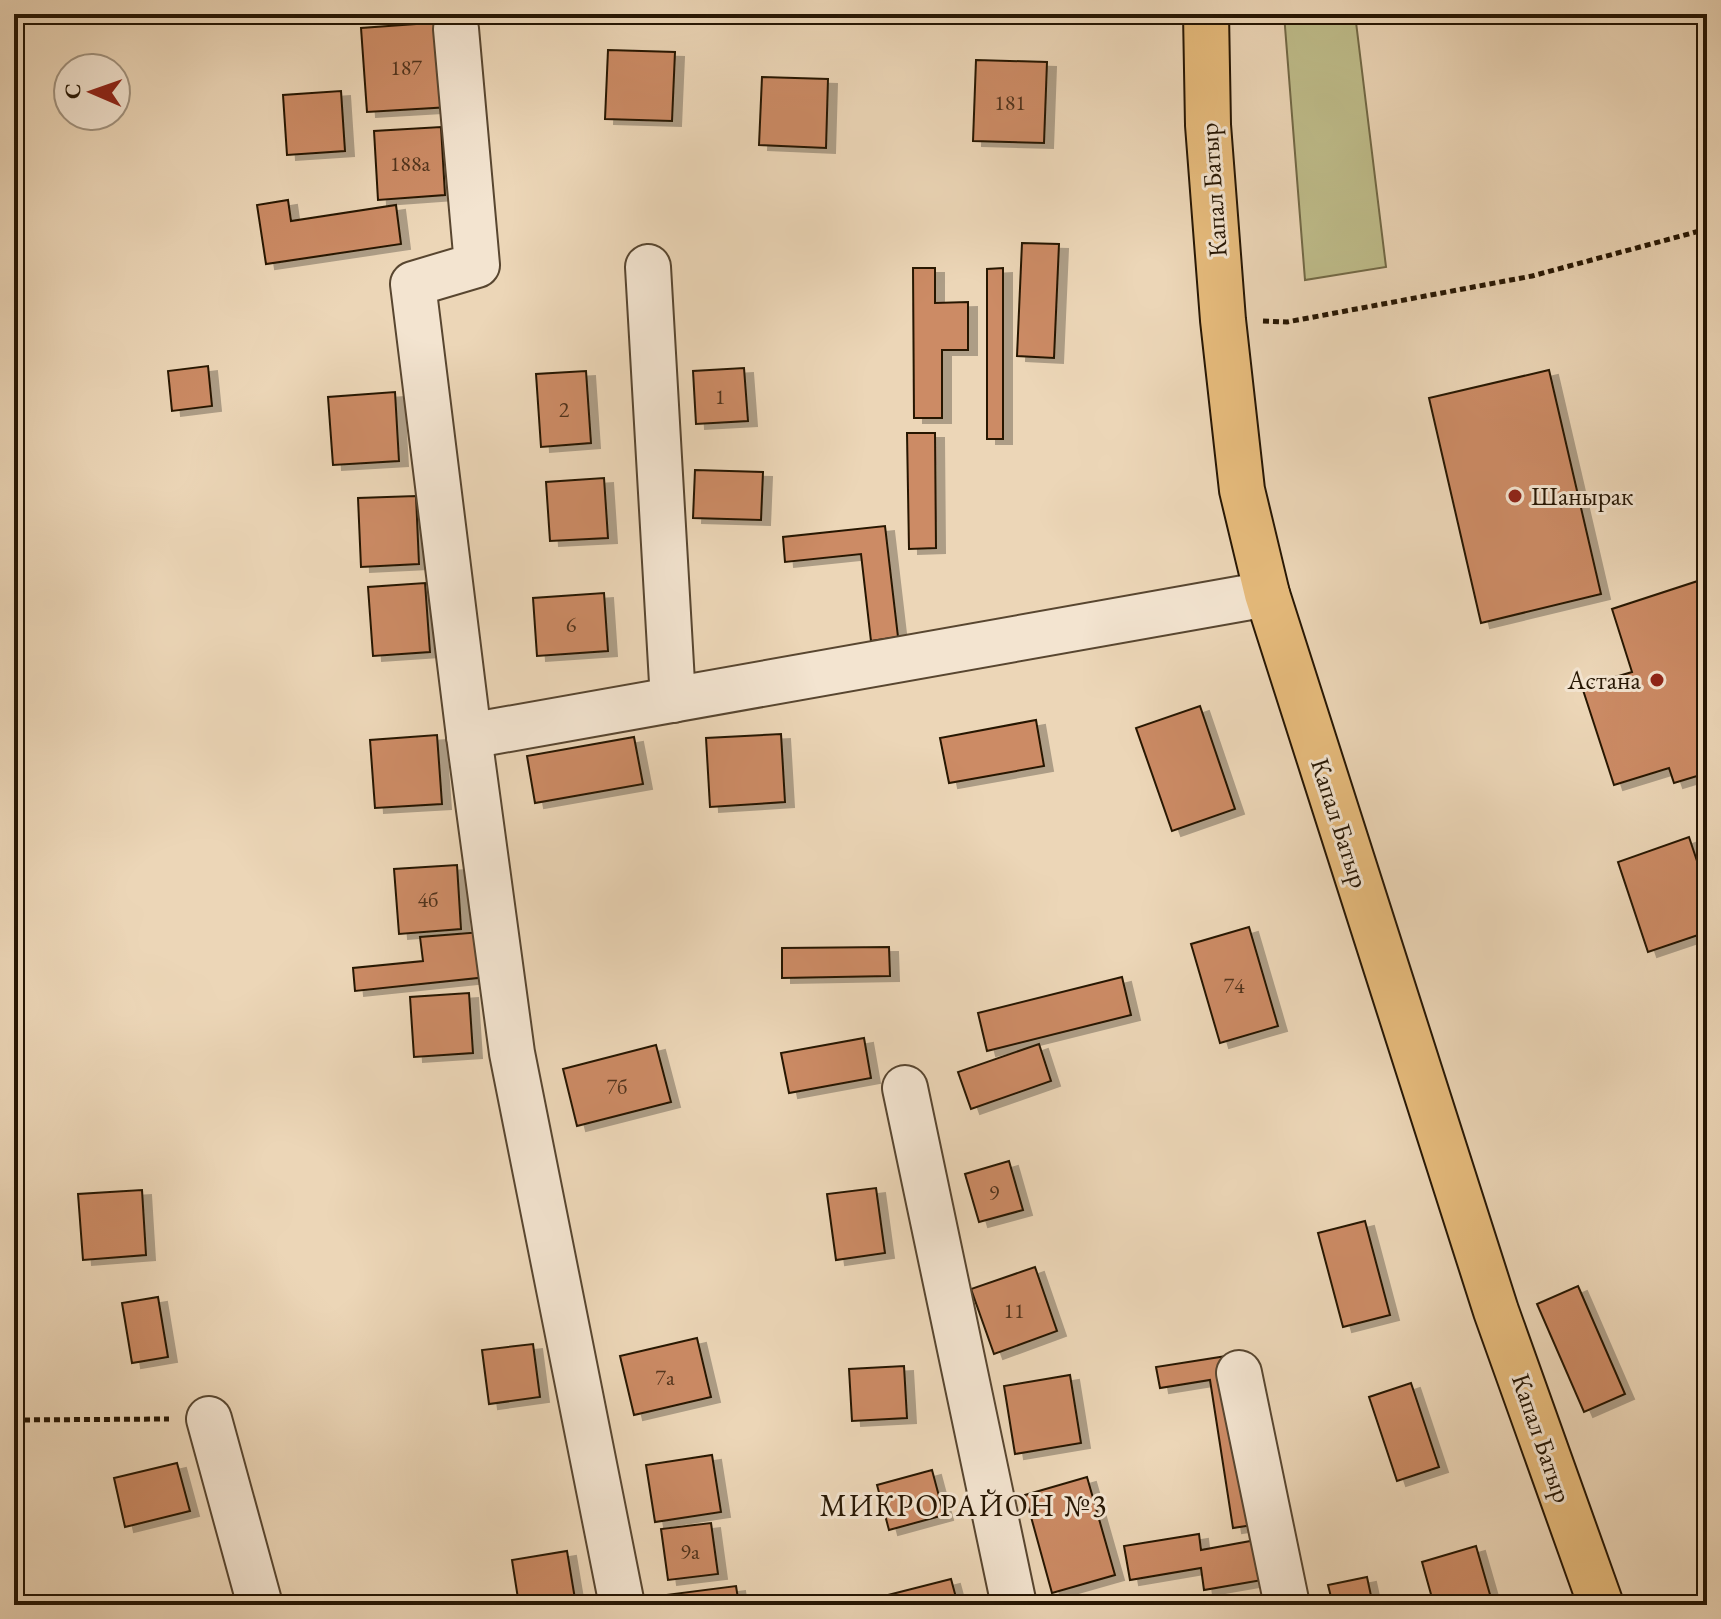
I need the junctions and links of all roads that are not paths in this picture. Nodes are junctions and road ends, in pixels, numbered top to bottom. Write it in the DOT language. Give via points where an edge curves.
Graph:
graph roads {
  1 [pos="1206,14"];
  2 [pos="456,29"];
  3 [pos="648,267"];
  4 [pos="1267,594"];
  5 [pos="673,700"];
  6 [pos="469,736"];
  7 [pos="905,1088"];
  8 [pos="1239,1373"];
  9 [pos="209,1419"];
  10 [pos="260,1605"];
  11 [pos="622,1605"];
  12 [pos="1014,1605"];
  13 [pos="1287,1605"];
  14 [pos="1601,1605"];
  1 -- 4 [label="main road, Капал Батыр" via="1208,125 1223,320 1242,490"];
  2 -- 6 [label="street" via="477,265 413,284"];
  3 -- 5 [label="street"];
  4 -- 5 [label="street"];
  4 -- 14 [label="main road, Капал Батыр" via="1496,1311"];
  5 -- 6 [label="street"];
  6 -- 11 [label="street" via="512,1053"];
  7 -- 12 [label="street"];
  8 -- 13 [label="street"];
  9 -- 10 [label="street"];
}
